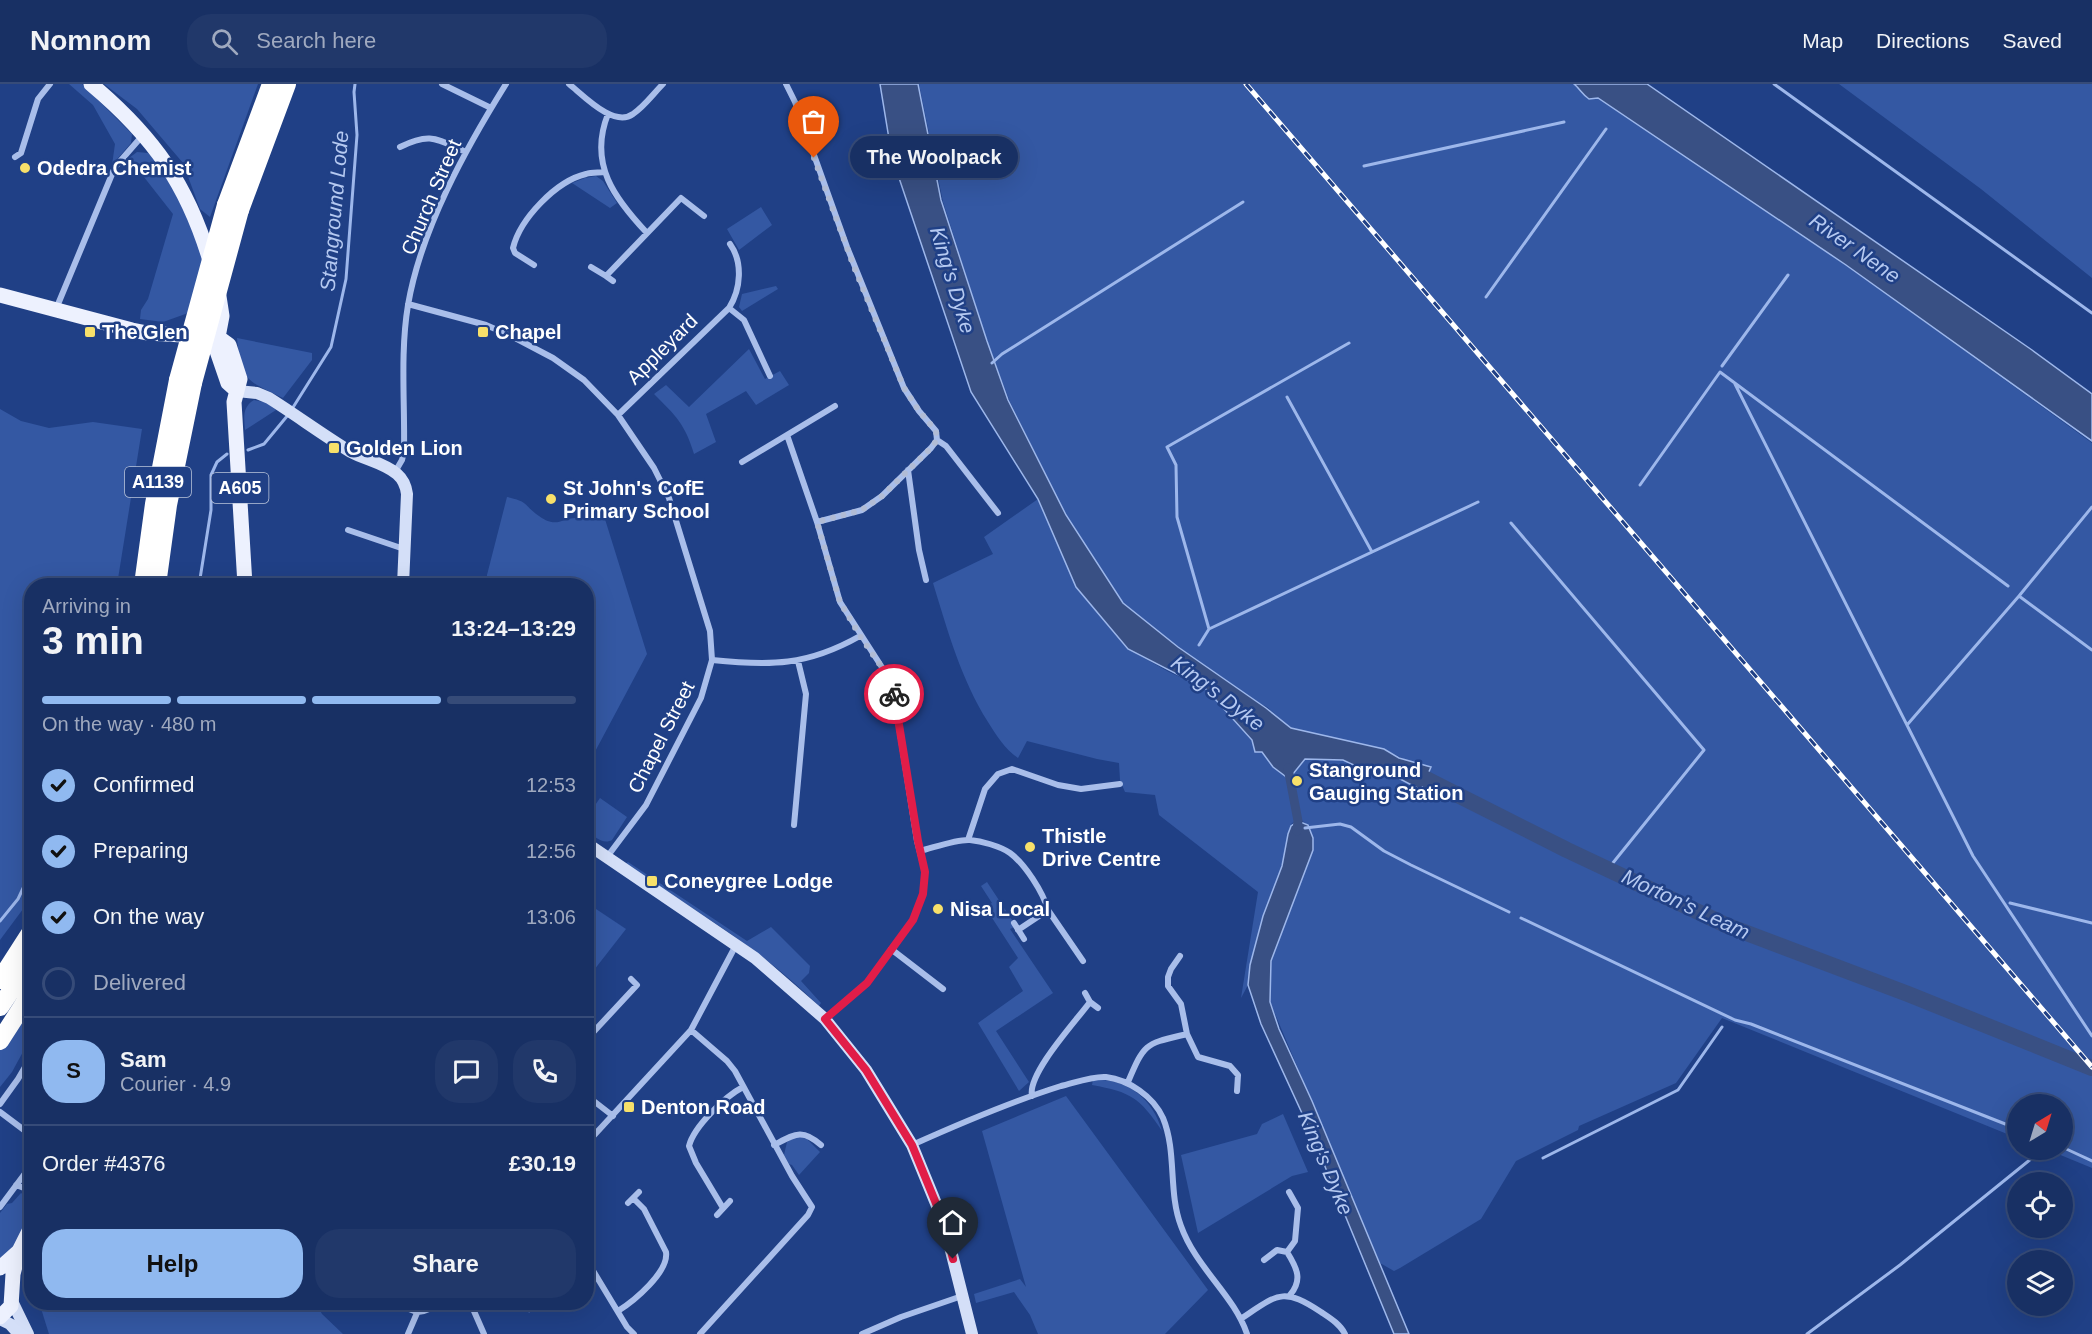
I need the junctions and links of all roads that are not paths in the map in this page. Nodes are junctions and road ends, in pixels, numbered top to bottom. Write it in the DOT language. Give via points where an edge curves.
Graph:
graph roads {
  1 [pos="50,84"];
  2 [pos="91,84"];
  3 [pos="271,84"];
  4 [pos="288,84"];
  5 [pos="442,84"];
  6 [pos="506,84"];
  7 [pos="569,84"];
  8 [pos="663,84"];
  9 [pos="786,84"];
  10 [pos="491,108"];
  11 [pos="608,114"];
  12 [pos="143,135"];
  13 [pos="400,147"];
  14 [pos="466,152"];
  15 [pos="15,157"];
  16 [pos="605,172"];
  17 [pos="233,208"];
  18 [pos="704,216"];
  19 [pos="647,233"];
  20 [pos="730,244"];
  21 [pos="534,265"];
  22 [pos="591,267"];
  23 [pos="606,276"];
  24 [pos="613,281"];
  25 [pos="0,295"];
  26 [pos="408,304"];
  27 [pos="729,308"];
  28 [pos="56,309"];
  29 [pos="218,337"];
  30 [pos="770,376"];
  31 [pos="185,381"];
  32 [pos="237,391"];
  33 [pos="836,406"];
  34 [pos="618,415"];
  35 [pos="787,435"];
  36 [pos="937,440"];
  37 [pos="742,462"];
  38 [pos="909,470"];
  39 [pos="395,472"];
  40 [pos="998,513"];
  41 [pos="817,522"];
  42 [pos="348,530"];
  43 [pos="404,549"];
  44 [pos="143,578"];
  45 [pos="158,578"];
  46 [pos="245,578"];
  47 [pos="403,578"];
  48 [pos="926,580"];
  49 [pos="860,636"];
  50 [pos="712,660"];
  51 [pos="798,662"];
  52 [pos="1120,784"];
  53 [pos="794,825"];
  54 [pos="968,840"];
  55 [pos="594,848"];
  56 [pos="920,851"];
  57 [pos="607,857"];
  58 [pos="1048,910"];
  59 [pos="1014,923"];
  60 [pos="1018,930"];
  61 [pos="1024,939"];
  62 [pos="736,945"];
  63 [pos="891,949"];
  64 [pos="24,956"];
  65 [pos="1180,956"];
  66 [pos="24,957"];
  67 [pos="24,959"];
  68 [pos="1083,961"];
  69 [pos="0,972"];
  70 [pos="631,979"];
  71 [pos="0,980"];
  72 [pos="943,989"];
  73 [pos="1085,993"];
  74 [pos="1090,1002"];
  75 [pos="24,1004"];
  76 [pos="0,1007"];
  77 [pos="1098,1008"];
  78 [pos="825,1019"];
  79 [pos="691,1030"];
  80 [pos="594,1031"];
  81 [pos="1187,1034"];
  82 [pos="0,1041"];
  83 [pos="24,1069"];
  84 [pos="1128,1082"];
  85 [pos="744,1087"];
  86 [pos="1237,1091"];
  87 [pos="1032,1096"];
  88 [pos="594,1101"];
  89 [pos="0,1104"];
  90 [pos="0,1112"];
  91 [pos="613,1116"];
  92 [pos="24,1130"];
  93 [pos="594,1136"];
  94 [pos="774,1145"];
  95 [pos="821,1145"];
  96 [pos="912,1145"];
  97 [pos="24,1174"];
  98 [pos="16,1185"];
  99 [pos="24,1188"];
  100 [pos="639,1192"];
  101 [pos="1289,1192"];
  102 [pos="730,1201"];
  103 [pos="0,1207"];
  104 [pos="723,1208"];
  105 [pos="717,1215"];
  106 [pos="24,1241"];
  107 [pos="19,1251"];
  108 [pos="1287,1252"];
  109 [pos="1264,1260"];
  110 [pos="0,1268"];
  111 [pos="594,1272"];
  112 [pos="0,1278"];
  113 [pos="1290,1295"];
  114 [pos="962,1296"];
  115 [pos="12,1297"];
  116 [pos="410,1310"];
  117 [pos="427,1310"];
  118 [pos="474,1310"];
  119 [pos="618,1311"];
  120 [pos="417,1313"];
  121 [pos="0,1318"];
  122 [pos="1242,1318"];
  123 [pos="19,1334"];
  124 [pos="28,1334"];
  125 [pos="408,1334"];
  126 [pos="484,1334"];
  127 [pos="634,1334"];
  128 [pos="700,1334"];
  129 [pos="862,1334"];
  130 [pos="972,1334"];
  131 [pos="1247,1334"];
  132 [pos="1345,1334"];
  1 -- 15 [label="street" via="38,99 21,153"];
  2 -- 12 [label="main road"];
  3 -- 17 [label="highway, A1139"];
  4 -- 17 [label="highway, A1139"];
  5 -- 10 [label="street"];
  6 -- 10 [label="street, Church Street"];
  7 -- 11 [label="street"];
  8 -- 11 [label="street" via="633,114 625,118"];
  9 -- 36 [label="street" via="904,388 936,431"];
  10 -- 14 [label="street, Church Street"];
  11 -- 16 [label="street" via="601,151"];
  12 -- 28 [label="street" via="115,167"];
  12 -- 29 [label="main road" via="176,178 193,213 222,309"];
  13 -- 14 [label="street" via="418,138 436,139"];
  14 -- 26 [label="street, Church Street" via="426,240"];
  16 -- 19 [label="street" via="608,184 627,212"];
  16 -- 21 [label="street" via="567,182 540,204 513,248"];
  17 -- 31 [label="highway, A1139, bridge"];
  18 -- 19 [label="street" via="681,198"];
  19 -- 23 [label="street"];
  20 -- 27 [label="street, Appleyard" via="739,264"];
  22 -- 23 [label="street"];
  23 -- 24 [label="street"];
  25 -- 28 [label="main road"];
  26 -- 34 [label="street, Chapel Street" via="486,325 530,344 584,380"];
  26 -- 39 [label="street, Church Street" via="403,367 404,451"];
  27 -- 30 [label="street" via="744,320"];
  27 -- 34 [label="street, Appleyard"];
  28 -- 29 [label="main road" via="147,333"];
  29 -- 32 [label="main road, A605" via="233,352 240,379"];
  31 -- 44 [label="highway, A1139" via="153,504"];
  31 -- 45 [label="highway, A1139"];
  32 -- 39 [label="street" via="264,395 355,454"];
  32 -- 46 [label="main road, A605" via="234,402"];
  33 -- 35 [label="street"];
  34 -- 50 [label="street, Chapel Street" via="669,498 710,631"];
  35 -- 37 [label="street"];
  35 -- 41 [label="street"];
  36 -- 38 [label="street"];
  36 -- 40 [label="street" via="946,446"];
  38 -- 41 [label="street" via="862,510"];
  38 -- 48 [label="street"];
  39 -- 43 [label="street" via="404,481 407,494"];
  41 -- 49 [label="street" via="840,602"];
  42 -- 43 [label="street"];
  43 -- 47 [label="street"];
  49 -- 51 [label="street"];
  49 -- 56 [label="street" via="885,672 894,695"];
  50 -- 51 [label="street" via="755,665"];
  50 -- 57 [label="street, Chapel Street" via="701,698 646,805"];
  51 -- 53 [label="street" via="806,694"];
  52 -- 54 [label="street" via="1081,789 1012,769 998,774 985,789"];
  54 -- 56 [label="street"];
  54 -- 58 [label="street" via="1010,852 1026,870"];
  55 -- 57 [label="street"];
  56 -- 63 [label="street" via="925,872 923,894 913,920"];
  57 -- 62 [label="street"];
  58 -- 60 [label="street"];
  58 -- 68 [label="street"];
  59 -- 60 [label="street"];
  60 -- 61 [label="street"];
  62 -- 78 [label="street"];
  62 -- 79 [label="street"];
  63 -- 72 [label="street"];
  63 -- 78 [label="street" via="867,983"];
  64 -- 69 [label="highway"];
  65 -- 81 [label="street" via="1171,969 1168,986 1181,1004"];
  66 -- 71 [label="highway"];
  67 -- 76 [label="highway"];
  70 -- 80 [label="street" via="637,985"];
  73 -- 74 [label="street"];
  74 -- 77 [label="street"];
  74 -- 87 [label="street" via="1039,1068 1030,1089"];
  75 -- 82 [label="highway"];
  78 -- 96 [label="street" via="866,1070"];
  79 -- 85 [label="street" via="727,1061"];
  79 -- 91 [label="street"];
  81 -- 84 [label="street" via="1147,1046"];
  81 -- 86 [label="street" via="1198,1058 1230,1066 1239,1075"];
  83 -- 89 [label="street"];
  84 -- 87 [label="street" via="1103,1077"];
  84 -- 122 [label="street" via="1146,1096 1162,1117 1180,1225 1197,1260"];
  85 -- 94 [label="street"];
  85 -- 104 [label="street" via="709,1117 689,1146"];
  87 -- 96 [label="street"];
  88 -- 91 [label="street"];
  90 -- 92 [label="street"];
  91 -- 93 [label="street"];
  94 -- 95 [label="street" via="800,1133"];
  94 -- 128 [label="street" via="812,1206"];
  96 -- 114 [label="street" via="944,1223"];
  97 -- 98 [label="street"];
  98 -- 99 [label="street"];
  98 -- 103 [label="street"];
  100 -- 119 [label="street" via="631,1200 644,1209 667,1258 651,1282"];
  101 -- 108 [label="street" via="1298,1208 1295,1241"];
  102 -- 104 [label="street"];
  104 -- 105 [label="street"];
  106 -- 107 [label="main road"];
  107 -- 110 [label="main road"];
  107 -- 115 [label="main road"];
  108 -- 109 [label="street" via="1277,1250"];
  108 -- 113 [label="street" via="1298,1272 1297,1287"];
  111 -- 119 [label="street"];
  112 -- 115 [label="main road" via="7,1283"];
  113 -- 122 [label="street" via="1278,1297"];
  113 -- 132 [label="street" via="1303,1300"];
  114 -- 129 [label="street"];
  114 -- 130 [label="street"];
  115 -- 121 [label="main road" via="8,1311"];
  115 -- 124 [label="street"];
  116 -- 120 [label="street"];
  117 -- 120 [label="street"];
  118 -- 126 [label="street"];
  119 -- 127 [label="street"];
  120 -- 125 [label="street"];
  121 -- 123 [label="street"];
  122 -- 131 [label="street"];
}
